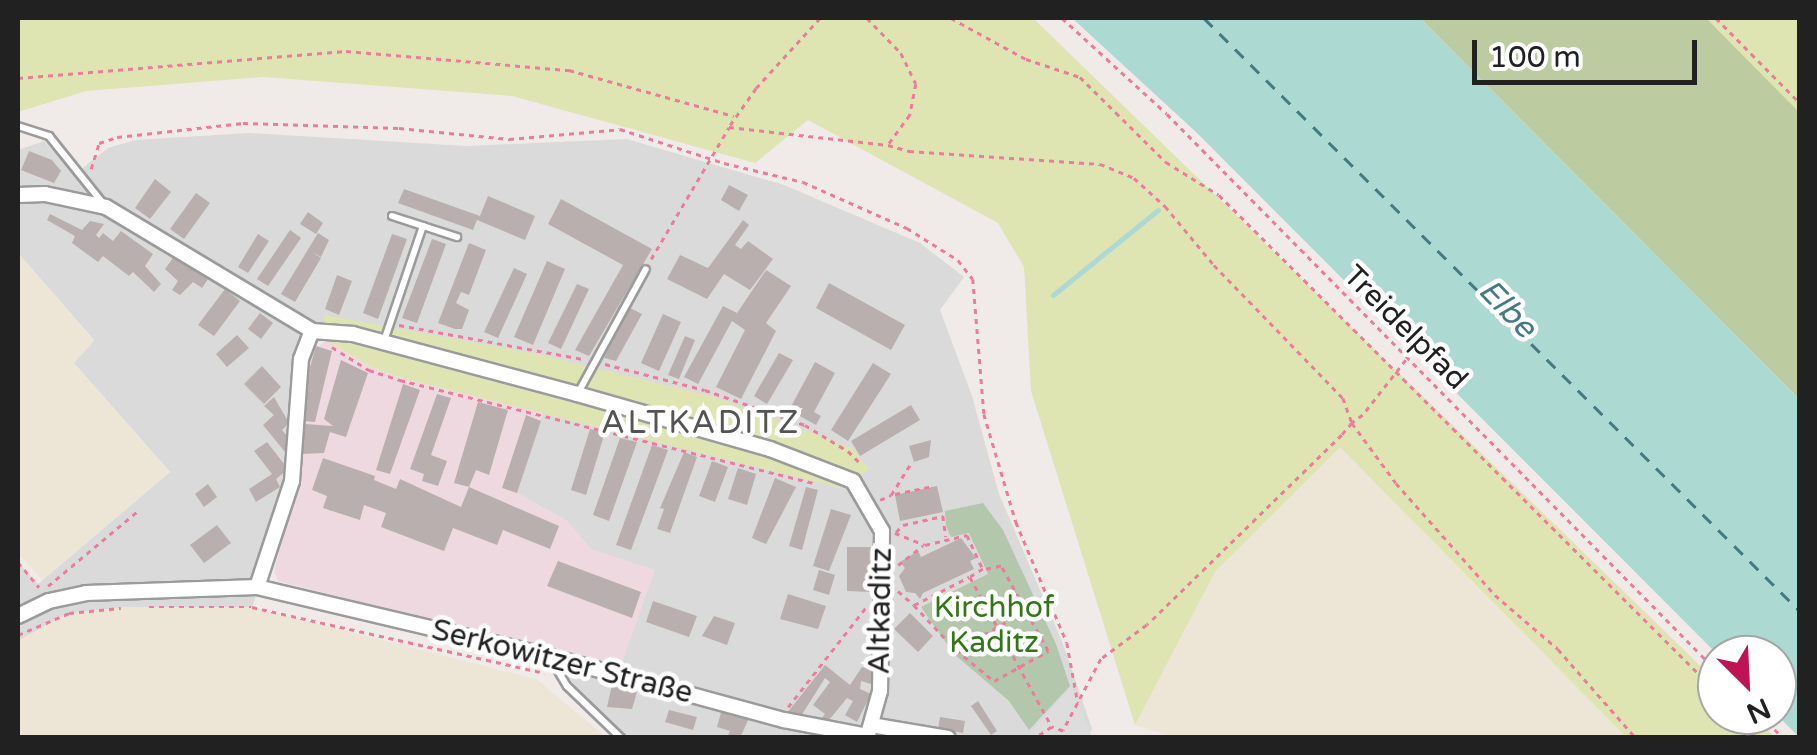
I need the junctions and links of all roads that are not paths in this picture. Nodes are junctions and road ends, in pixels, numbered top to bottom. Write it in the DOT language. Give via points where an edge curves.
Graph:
graph roads {
  1 [pos="18,126"];
  2 [pos="18,195"];
  3 [pos="106,207"];
  4 [pos="392,216"];
  5 [pos="424,226"];
  6 [pos="457,237"];
  7 [pos="646,269"];
  8 [pos="315,331"];
  9 [pos="383,342"];
  10 [pos="577,394"];
  11 [pos="257,587"];
  12 [pos="18,616"];
  13 [pos="548,656"];
  14 [pos="869,733"];
  15 [pos="621,738"];
  16 [pos="948,738"];
  1 -- 3 [label="lane" via="49,136"];
  2 -- 3 [label="street"];
  3 -- 8 [label="street"];
  4 -- 5 [label="lane"];
  5 -- 6 [label="lane"];
  5 -- 9 [label="lane"];
  7 -- 10 [label="lane"];
  8 -- 9 [label="street, Altkaditz"];
  8 -- 11 [label="street" via="301,359 292,481"];
  9 -- 10 [label="street, Altkaditz"];
  10 -- 14 [label="street, Altkaditz" via="854,480 888,532 880,691"];
  11 -- 12 [label="street, Serkowitzer Straße" via="86,593"];
  11 -- 13 [label="street, Serkowitzer Straße"];
  13 -- 14 [label="street, Serkowitzer Straße" via="784,720"];
  13 -- 15 [label="lane"];
  14 -- 16 [label="street, Serkowitzer Straße"];
}
